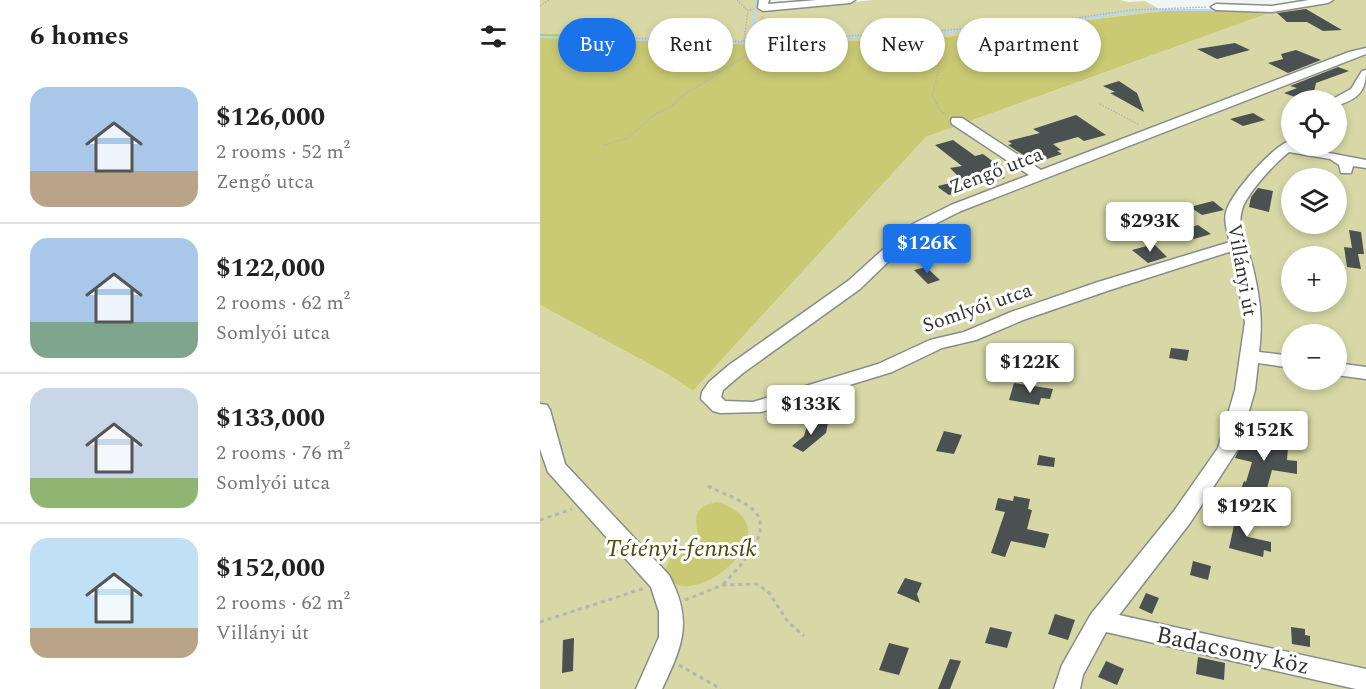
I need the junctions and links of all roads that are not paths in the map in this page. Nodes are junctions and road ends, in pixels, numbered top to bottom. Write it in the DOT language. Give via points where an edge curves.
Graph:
graph roads {
  1 [pos="850,0"];
  2 [pos="1328,0"];
  3 [pos="764,4"];
  4 [pos="1216,8"];
  5 [pos="1366,51"];
  6 [pos="1366,73"];
  7 [pos="1347,96"];
  8 [pos="957,121"];
  9 [pos="1281,152"];
  10 [pos="1329,156"];
  11 [pos="1366,164"];
  12 [pos="1041,176"];
  13 [pos="1239,244"];
  14 [pos="1250,356"];
  15 [pos="1281,360"];
  16 [pos="1347,370"];
  17 [pos="1366,373"];
  18 [pos="730,409"];
  19 [pos="540,410"];
  20 [pos="1100,621"];
  21 [pos="1366,680"];
  22 [pos="649,689"];
  23 [pos="1067,689"];
  1 -- 3 [label="street" via="787,6"];
  2 -- 4 [label="street" via="1277,9"];
  5 -- 12 [label="street, Zengő utca"];
  6 -- 7 [label="street" via="1356,91"];
  8 -- 12 [label="street"];
  9 -- 13 [label="street, Villányi út" via="1236,205 1233,225"];
  10 -- 11 [label="street" via="1345,165"];
  12 -- 18 [label="street, Zengő utca" via="941,213 914,229 854,285 716,386 710,395 712,402"];
  13 -- 14 [label="street, Villányi út" via="1254,322"];
  13 -- 18 [label="street, Somlyói utca" via="1017,316 970,336 936,344 885,368 754,408"];
  14 -- 15 [label="street"];
  14 -- 20 [label="street, Villányi út" via="1228,449 1176,525"];
  16 -- 17 [label="street"];
  19 -- 22 [label="street" via="555,467 666,592 675,620"];
  20 -- 21 [label="street, Badacsony köz"];
  20 -- 23 [label="street, Villányi út" via="1075,664"];
}
